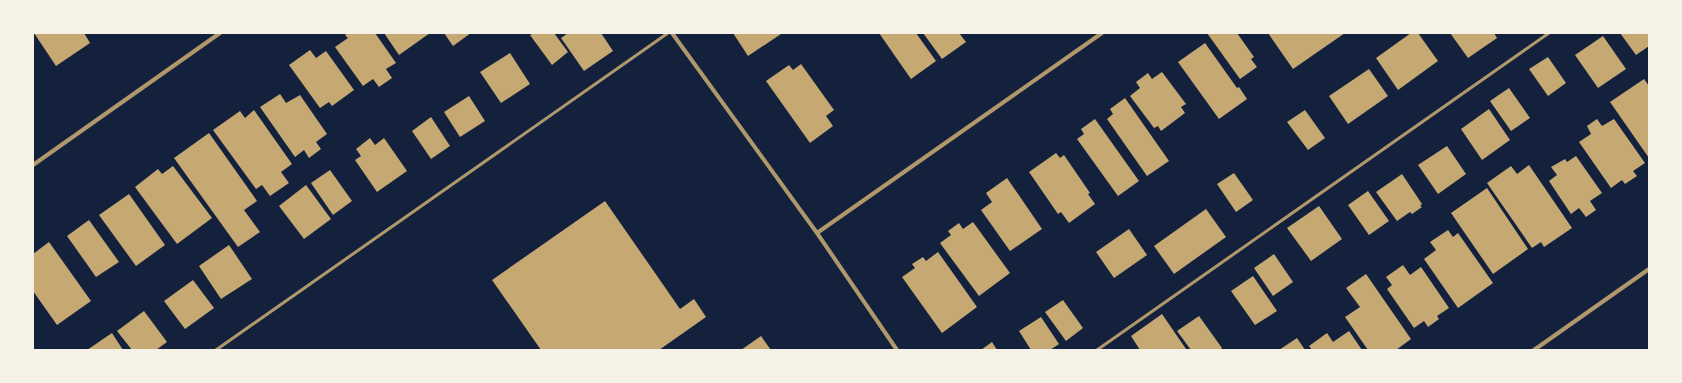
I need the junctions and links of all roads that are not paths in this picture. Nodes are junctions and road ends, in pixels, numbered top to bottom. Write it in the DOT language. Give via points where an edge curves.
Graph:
graph roads {
  1 [pos="220,33"];
  2 [pos="668,33"];
  3 [pos="672,33"];
  4 [pos="1102,33"];
  5 [pos="1549,33"];
  6 [pos="33,165"];
  7 [pos="817,233"];
  8 [pos="1649,269"];
  9 [pos="216,350"];
  10 [pos="897,350"];
  11 [pos="1097,350"];
  12 [pos="1534,350"];
  1 -- 6 [label="street"];
  2 -- 9 [label="lane"];
  3 -- 7 [label="street"];
  4 -- 7 [label="street"];
  5 -- 11 [label="lane"];
  7 -- 10 [label="street"];
  8 -- 12 [label="street"];
}
